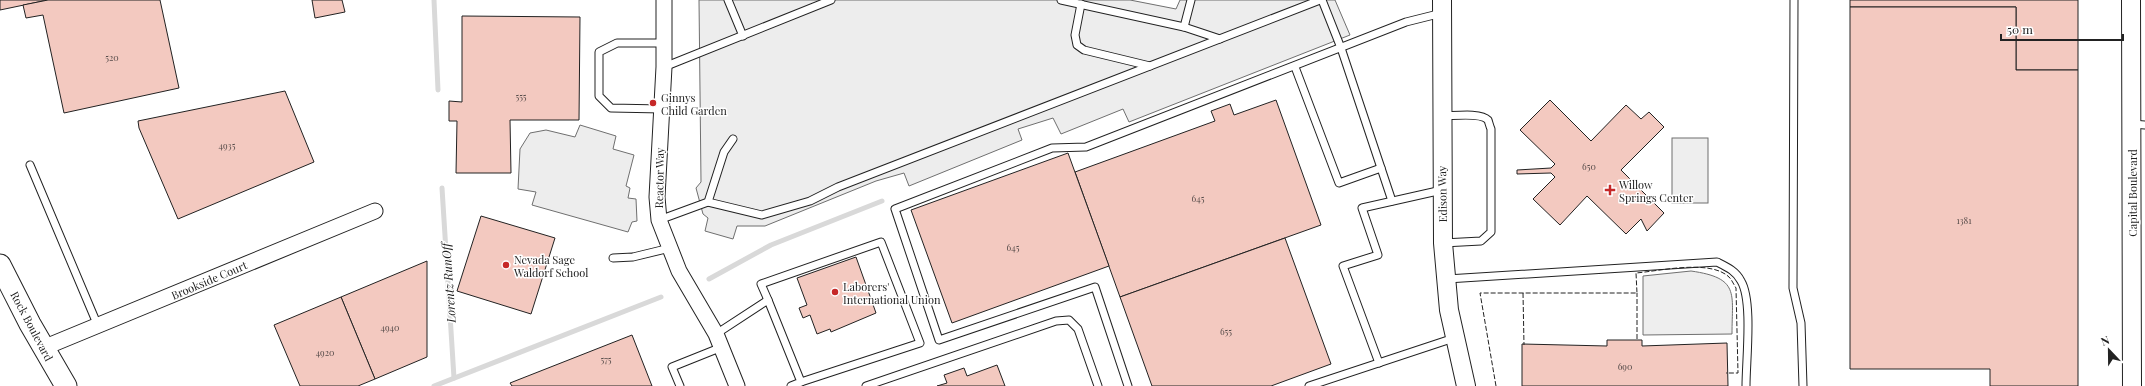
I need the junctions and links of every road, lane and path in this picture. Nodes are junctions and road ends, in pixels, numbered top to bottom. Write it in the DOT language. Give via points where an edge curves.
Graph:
graph roads {
  1 [pos="664,0"];
  2 [pos="728,0"];
  3 [pos="831,0"];
  4 [pos="1061,0"];
  5 [pos="1191,0"];
  6 [pos="1321,0"];
  7 [pos="1794,0"];
  8 [pos="2132,0"];
  9 [pos="1081,4"];
  10 [pos="1442,7"];
  11 [pos="1184,27"];
  12 [pos="743,36"];
  13 [pos="1220,39"];
  14 [pos="663,43"];
  15 [pos="1341,48"];
  16 [pos="1150,66"];
  17 [pos="1295,66"];
  18 [pos="664,67"];
  19 [pos="662,109"];
  20 [pos="1442,116"];
  21 [pos="2138,125"];
  22 [pos="733,139"];
  23 [pos="30,165"];
  24 [pos="1381,168"];
  25 [pos="1442,190"];
  26 [pos="1392,201"];
  27 [pos="708,202"];
  28 [pos="375,211"];
  29 [pos="659,220"];
  30 [pos="1443,243"];
  31 [pos="670,248"];
  32 [pos="612,258"];
  33 [pos="0,265"];
  34 [pos="1445,280"];
  35 [pos="768,300"];
  36 [pos="98,326"];
  37 [pos="1455,338"];
  38 [pos="719,341"];
  39 [pos="43,348"];
  40 [pos="1380,363"];
  41 [pos="801,382"];
  42 [pos="66,386"];
  43 [pos="680,386"];
  44 [pos="737,386"];
  45 [pos="792,386"];
  46 [pos="866,386"];
  47 [pos="1098,386"];
  48 [pos="1128,386"];
  49 [pos="1309,386"];
  50 [pos="1466,386"];
  51 [pos="1746,386"];
  52 [pos="1803,386"];
  53 [pos="2132,386"];
  1 -- 14 [label="street, Reactor Way"];
  2 -- 12 [label="lane"];
  3 -- 12 [label="lane"];
  4 -- 9 [label="lane"];
  5 -- 11 [label="lane"];
  6 -- 13 [label="lane"];
  6 -- 15 [label="lane"];
  7 -- 52 [label="lane" via="1793,288 1802,323"];
  8 -- 21 [label="street, Capital Boulevard"];
  9 -- 11 [label="lane"];
  9 -- 16 [label="lane" via="1075,35 1077,45 1084,50"];
  10 -- 15 [label="lane"];
  10 -- 20 [label="street, Edison Way"];
  11 -- 13 [label="lane"];
  12 -- 18 [label="lane"];
  13 -- 16 [label="lane"];
  14 -- 18 [label="street, Reactor Way"];
  14 -- 19 [label="lane" via="617,43 599,52 599,96 611,108"];
  15 -- 17 [label="lane"];
  15 -- 24 [label="lane"];
  16 -- 27 [label="lane" via="810,201 762,215"];
  17 -- 24 [label="lane" via="1339,183"];
  17 -- 48 [label="lane" via="1086,147 1052,148 895,209 939,340 1095,287"];
  18 -- 19 [label="street, Reactor Way"];
  19 -- 29 [label="street, Reactor Way"];
  20 -- 25 [label="street, Edison Way"];
  20 -- 30 [label="lane" via="1483,117 1488,120 1491,129 1491,232 1481,241"];
  21 -- 53 [label="street, Capital Boulevard"];
  22 -- 27 [label="lane" via="724,152"];
  23 -- 36 [label="lane"];
  24 -- 26 [label="lane"];
  25 -- 26 [label="lane"];
  25 -- 30 [label="street, Edison Way"];
  26 -- 40 [label="lane" via="1362,208 1378,255 1344,266"];
  27 -- 29 [label="lane"];
  28 -- 36 [label="street, Brookside Court"];
  29 -- 31 [label="street, Reactor Way"];
  30 -- 34 [label="street, Edison Way"];
  31 -- 32 [label="lane" via="633,257"];
  31 -- 38 [label="street, Reactor Way" via="679,271"];
  33 -- 39 [label="main road, Rock Boulevard"];
  34 -- 37 [label="street, Edison Way"];
  34 -- 51 [label="lane" via="1717,262 1731,268 1741,280 1747,294"];
  35 -- 38 [label="lane"];
  35 -- 41 [label="lane"];
  35 -- 41 [label="lane" via="761,284 881,242 920,343"];
  36 -- 39 [label="street, Brookside Court"];
  37 -- 40 [label="lane"];
  37 -- 50 [label="street, Edison Way"];
  38 -- 43 [label="lane" via="672,367"];
  38 -- 44 [label="street, Reactor Way"];
  39 -- 42 [label="main road, Rock Boulevard"];
  40 -- 49 [label="lane"];
  41 -- 45 [label="lane"];
  46 -- 47 [label="lane" via="1056,321 1069,320 1078,329"];
}
